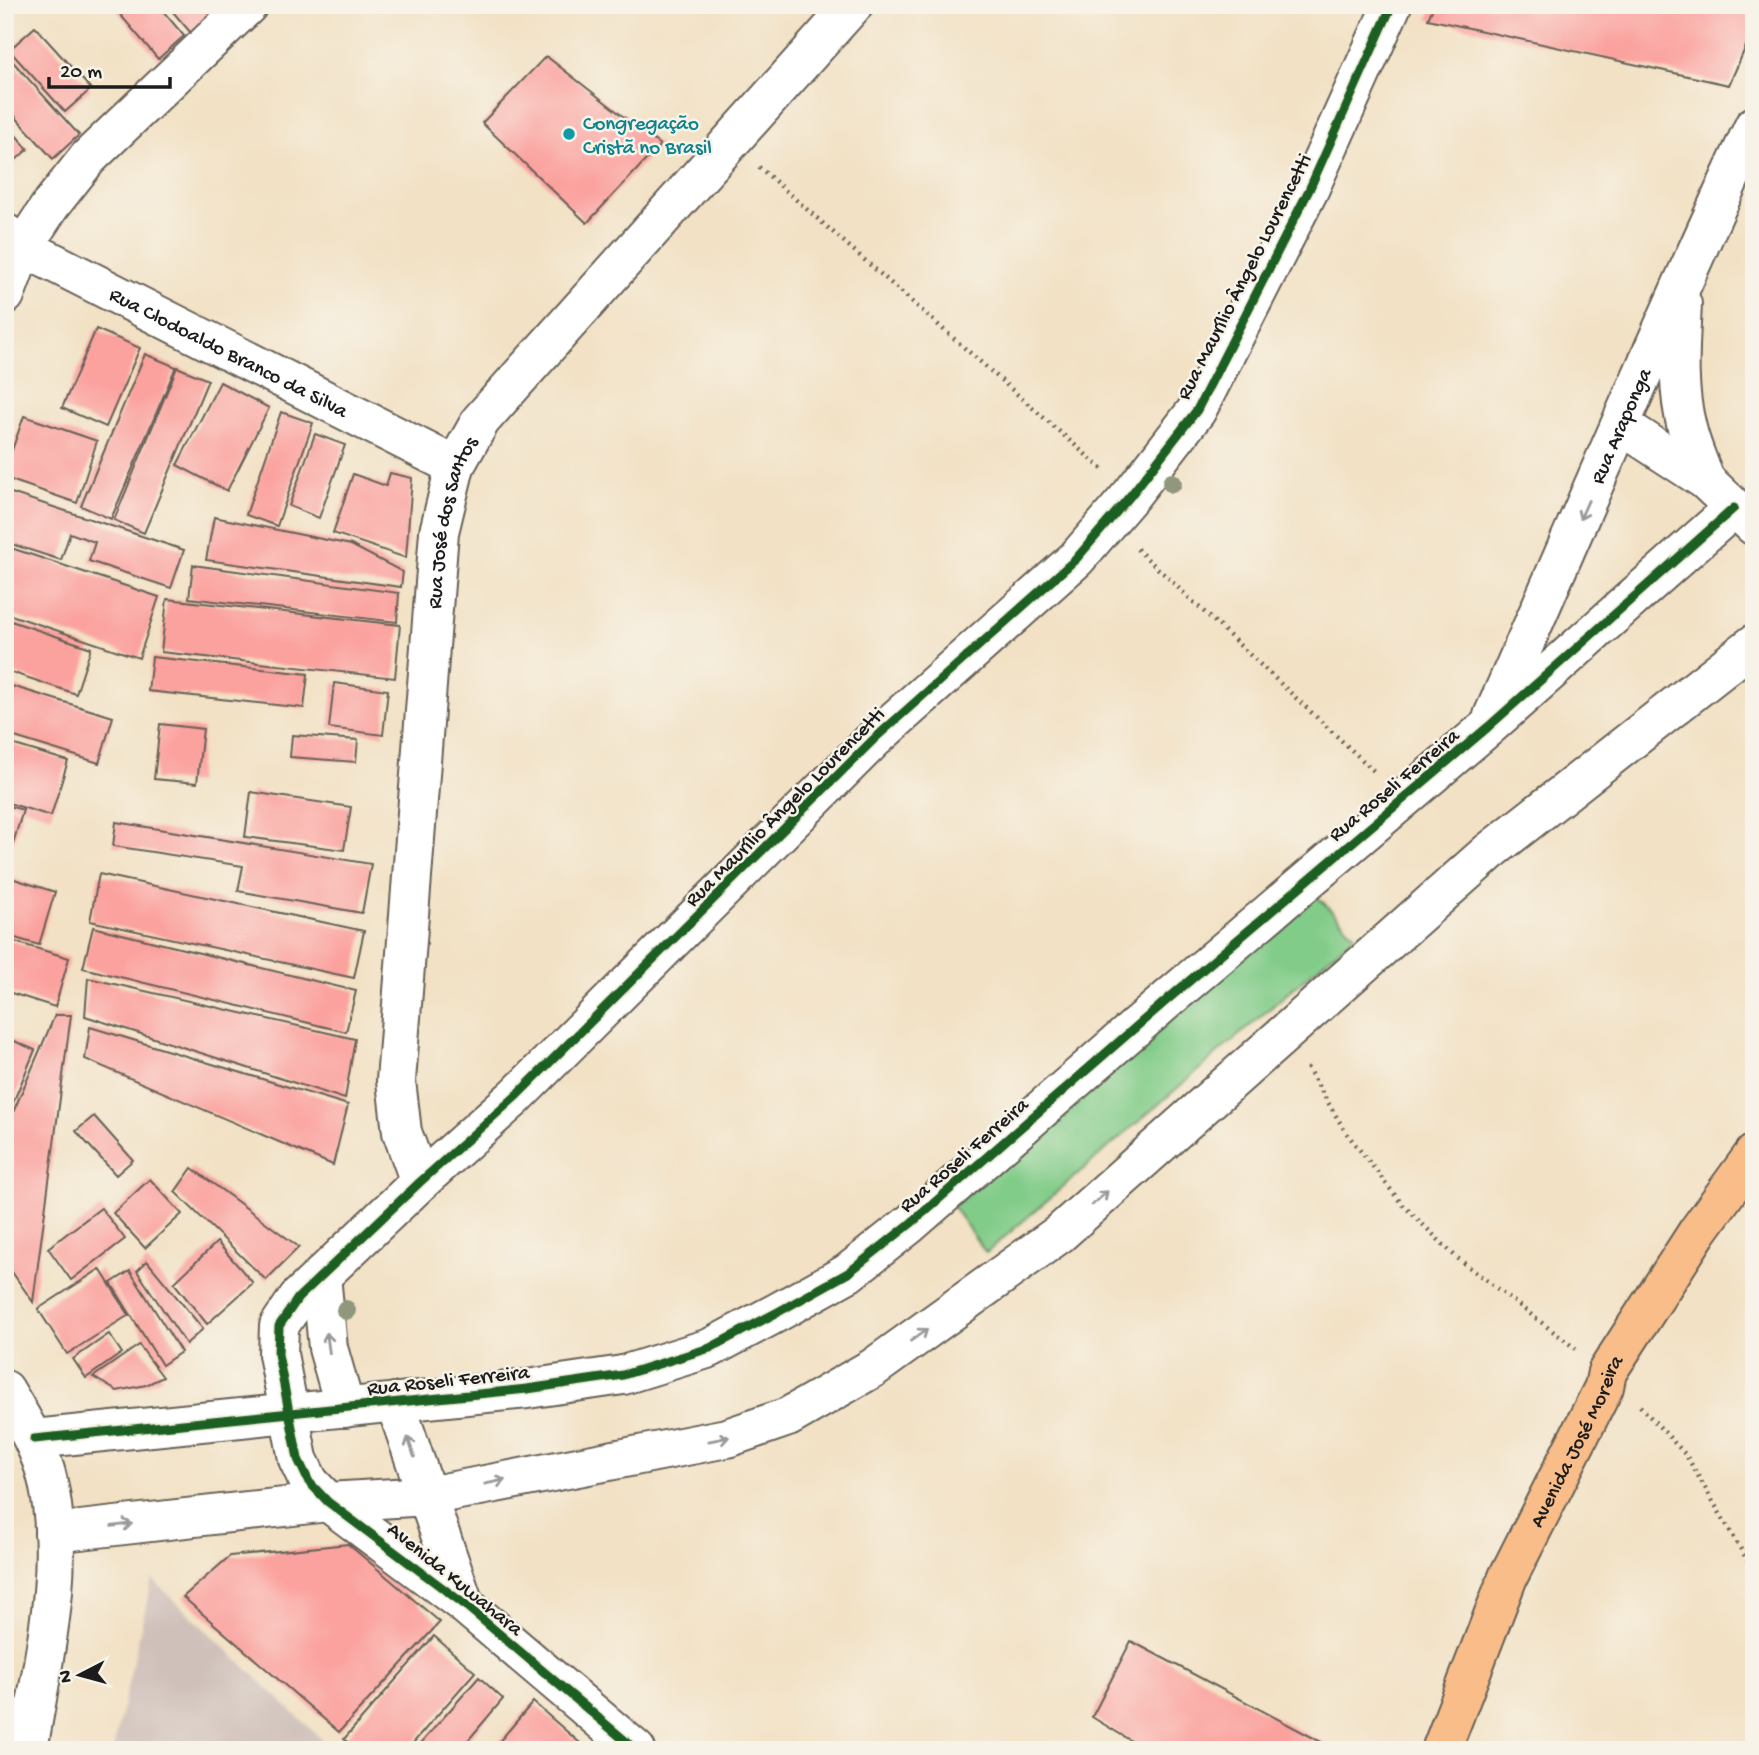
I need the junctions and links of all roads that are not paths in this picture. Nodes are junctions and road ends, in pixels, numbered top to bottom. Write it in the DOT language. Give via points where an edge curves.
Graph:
graph roads {
  1 [pos="248,5"];
  2 [pos="853,5"];
  3 [pos="1392,5"];
  4 [pos="1754,126"];
  5 [pos="14,240"];
  6 [pos="1684,275"];
  7 [pos="5,295"];
  8 [pos="1621,425"];
  9 [pos="455,466"];
  10 [pos="1705,480"];
  11 [pos="1744,517"];
  12 [pos="1754,644"];
  13 [pos="1488,726"];
  14 [pos="1754,1154"];
  15 [pos="421,1182"];
  16 [pos="321,1276"];
  17 [pos="5,1390"];
  18 [pos="395,1402"];
  19 [pos="345,1408"];
  20 [pos="289,1413"];
  21 [pos="34,1439"];
  22 [pos="428,1496"];
  23 [pos="328,1502"];
  24 [pos="54,1534"];
  25 [pos="464,1604"];
  26 [pos="28,1750"];
  27 [pos="636,1750"];
  28 [pos="1441,1750"];
  1 -- 5 [label="street" via="88,158 50,206"];
  2 -- 9 [label="street, Rua José dos Santos" via="481,419"];
  3 -- 15 [label="street, Rua Maurílio Ângelo Lourencetti" via="1309,190 1197,410 1120,508 1076,559 874,739 515,1097"];
  4 -- 6 [label="street, Rua Araponga"];
  5 -- 7 [label="street"];
  5 -- 9 [label="street, Rua Clodoaldo Branco da Silva"];
  6 -- 8 [label="street, Rua Araponga"];
  6 -- 10 [label="street" via="1680,391 1687,429"];
  8 -- 10 [label="street"];
  8 -- 13 [label="street, Rua Araponga, one-way"];
  9 -- 15 [label="street, Rua José dos Santos" via="439,532 396,1081 402,1132"];
  10 -- 11 [label="street"];
  11 -- 13 [label="street, Rua Roseli Ferreira"];
  22 -- 12 [label="street, one-way" via="727,1438 788,1417 873,1368 1059,1234 1489,852"];
  13 -- 18 [label="street, Rua Roseli Ferreira" via="848,1273 710,1348 623,1375"];
  14 -- 28 [label="main road, Avenida José Moreira" via="1607,1372 1604,1387 1508,1577"];
  15 -- 16 [label="street, Rua Maurílio Ângelo Lourencetti"];
  19 -- 16 [label="street, one-way" via="328,1348"];
  16 -- 20 [label="street, Rua Maurílio Ângelo Lourencetti" via="279,1326 278,1354"];
  17 -- 21 [label="street"];
  18 -- 19 [label="street, Rua Roseli Ferreira"];
  22 -- 18 [label="street, Avenida Kuwahara, one-way"];
  19 -- 20 [label="street, Rua Roseli Ferreira"];
  20 -- 21 [label="street, Rua Roseli Ferreira"];
  20 -- 23 [label="street, Avenida Kuwahara" via="302,1469"];
  21 -- 24 [label="street" via="48,1482"];
  22 -- 23 [label="street"];
  22 -- 25 [label="street, Avenida Kuwahara"];
  24 -- 23 [label="street, one-way"];
  23 -- 25 [label="street, Avenida Kuwahara"];
  24 -- 26 [label="street" via="53,1598"];
  25 -- 27 [label="street, Avenida Kuwahara"];
}
